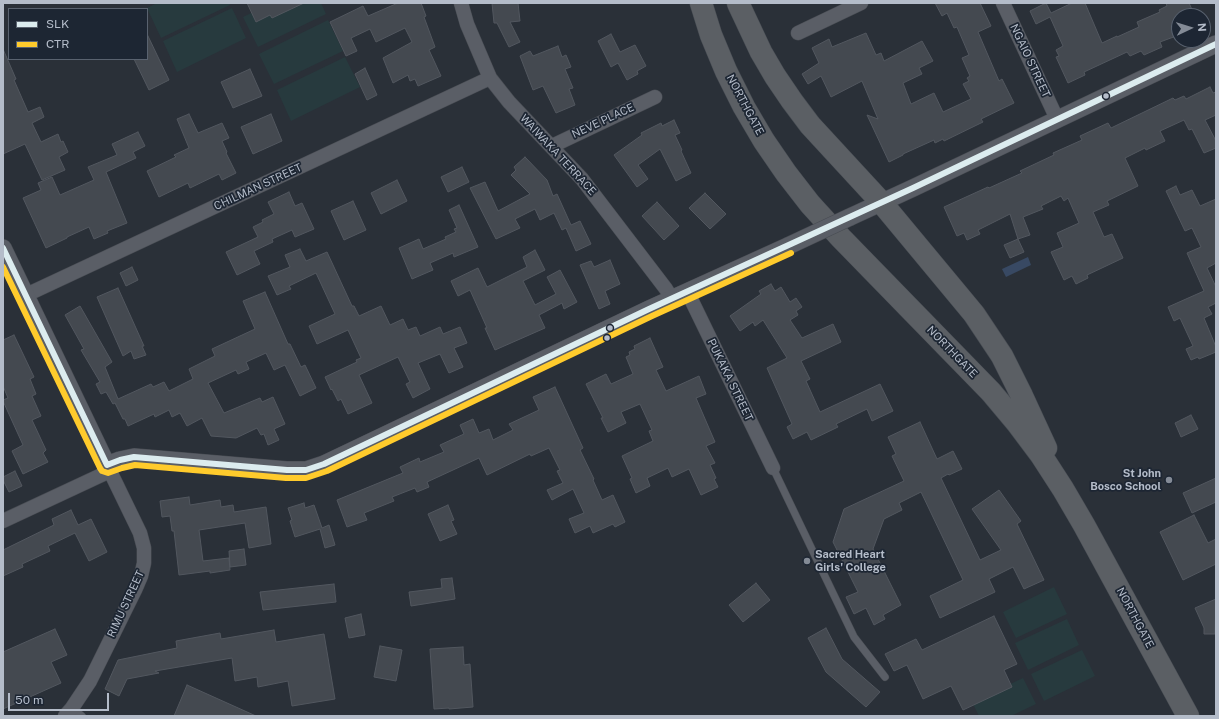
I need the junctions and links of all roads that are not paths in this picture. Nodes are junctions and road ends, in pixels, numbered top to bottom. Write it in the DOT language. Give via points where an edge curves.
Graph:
graph roads {
  1 [pos="461,3"];
  2 [pos="701,3"];
  3 [pos="738,3"];
  4 [pos="861,3"];
  5 [pos="1003,3"];
  6 [pos="798,33"];
  7 [pos="1216,44"];
  8 [pos="490,78"];
  9 [pos="655,97"];
  10 [pos="1057,119"];
  11 [pos="552,146"];
  12 [pos="881,202"];
  13 [pos="3,248"];
  14 [pos="687,292"];
  15 [pos="26,295"];
  16 [pos="672,299"];
  17 [pos="109,468"];
  18 [pos="773,468"];
  19 [pos="1063,489"];
  20 [pos="3,521"];
  21 [pos="885,677"];
  22 [pos="73,713"];
  23 [pos="1188,716"];
  1 -- 8 [label="street, WAIWAKA TERRACE"];
  2 -- 19 [label="highway, NORTHGATE" via="711,35 741,101 786,173 841,238 991,392 1041,455"];
  3 -- 12 [label="highway" via="761,52 792,101 810,125"];
  4 -- 6 [label="street"];
  5 -- 10 [label="street, NGAIO STREET"];
  7 -- 10 [label="street"];
  8 -- 11 [label="street, WAIWAKA TERRACE" via="509,102"];
  8 -- 15 [label="street, CHILMAN STREET"];
  9 -- 11 [label="street, NEVE PLACE"];
  10 -- 12 [label="street"];
  11 -- 16 [label="street, WAIWAKA TERRACE" via="582,179"];
  12 -- 14 [label="street, bridge"];
  12 -- 19 [label="highway" via="989,335 1026,403"];
  13 -- 15 [label="street, RIMU STREET"];
  14 -- 16 [label="street"];
  14 -- 18 [label="street, PUKAKA STREET"];
  15 -- 17 [label="street, RIMU STREET"];
  16 -- 17 [label="street" via="324,464 306,470 134,457 120,460"];
  17 -- 20 [label="street"];
  17 -- 22 [label="street, RIMU STREET" via="140,533 144,563 135,590"];
  18 -- 21 [label="lane" via="854,637"];
  19 -- 23 [label="highway, NORTHGATE"];
}
